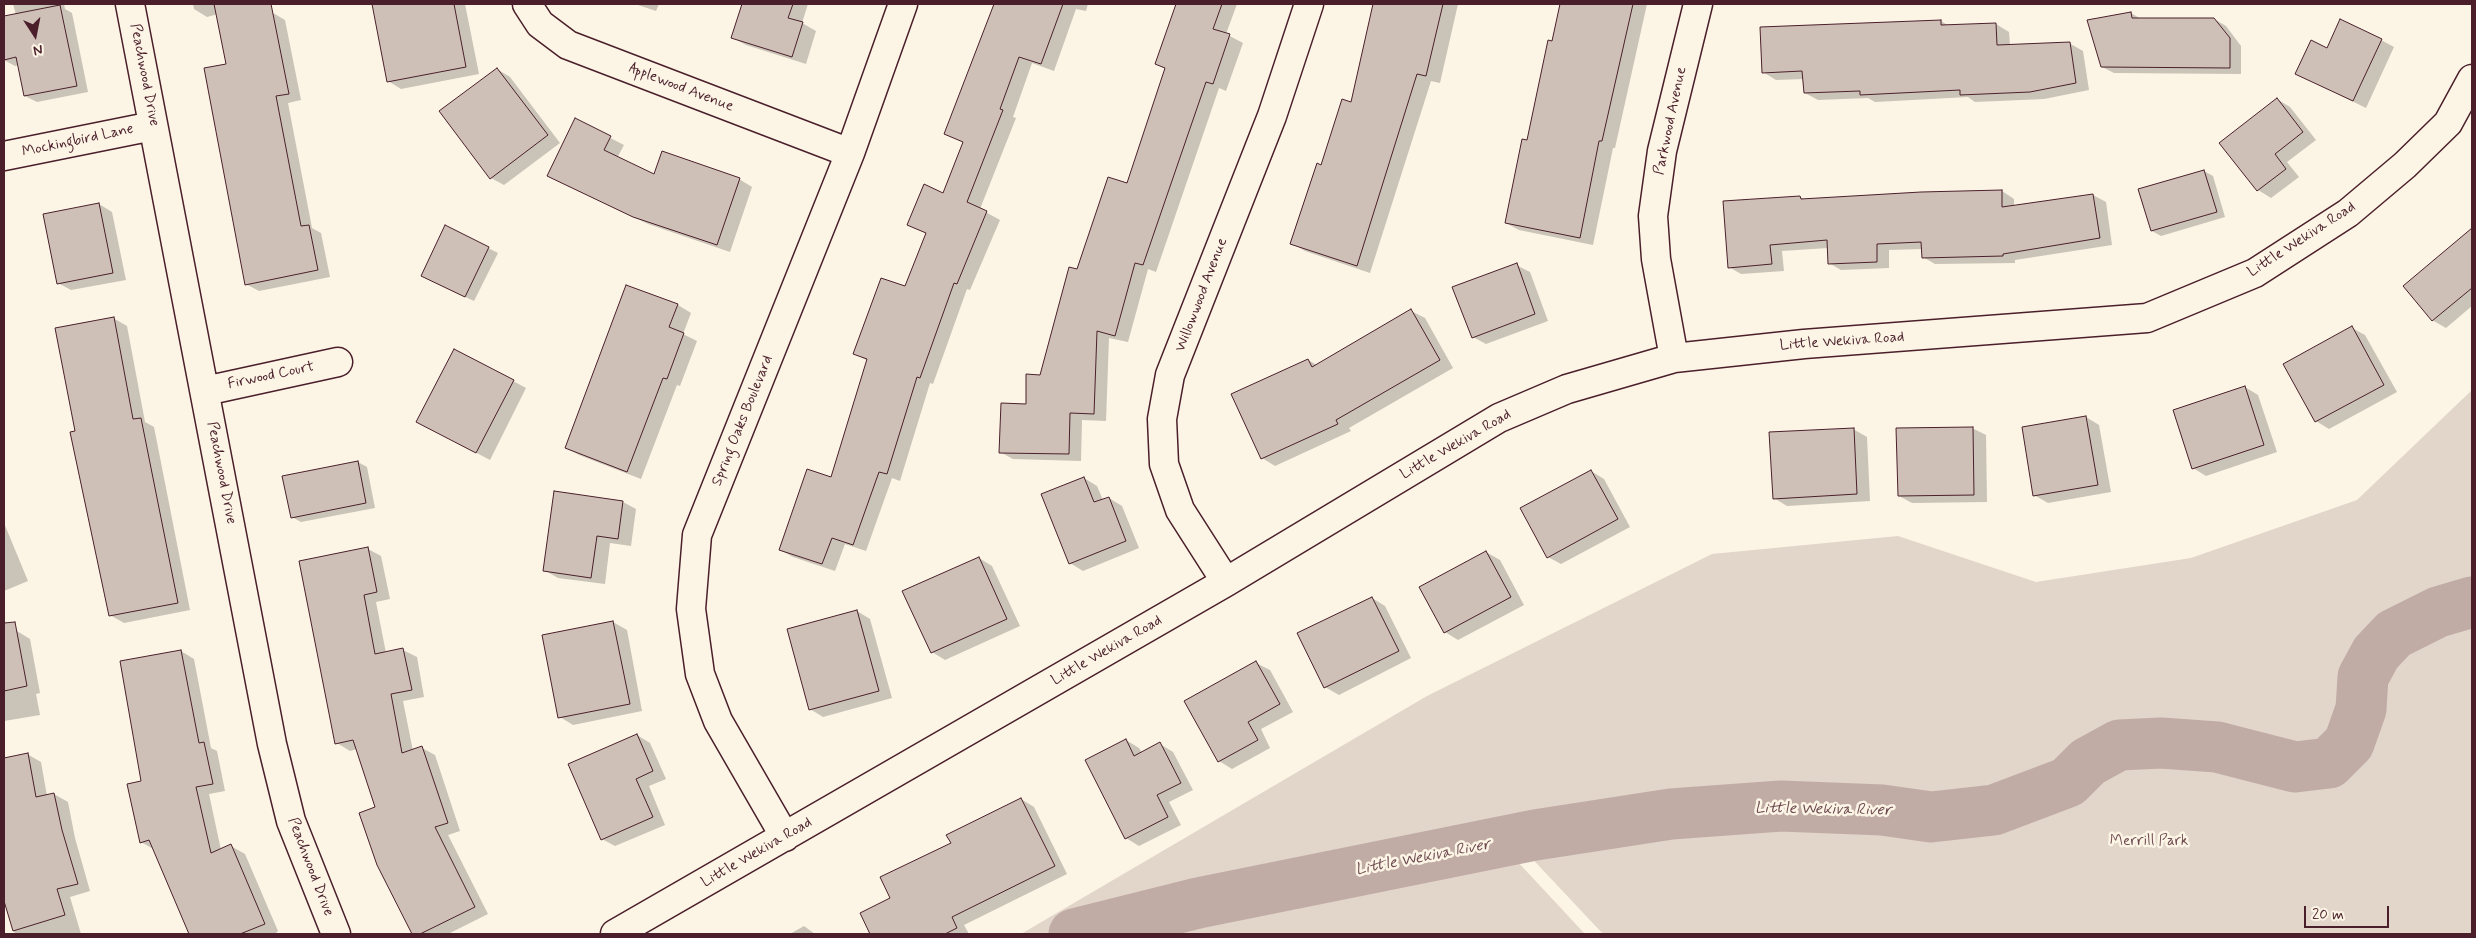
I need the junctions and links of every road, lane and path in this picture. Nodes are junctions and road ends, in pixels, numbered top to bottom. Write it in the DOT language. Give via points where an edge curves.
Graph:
graph roads {
  1 [pos="130,4"];
  2 [pos="527,4"];
  3 [pos="903,4"];
  4 [pos="1309,4"];
  5 [pos="1698,4"];
  6 [pos="2472,79"];
  7 [pos="153,126"];
  8 [pos="850,153"];
  9 [pos="4,156"];
  10 [pos="1674,358"];
  11 [pos="338,362"];
  12 [pos="205,391"];
  13 [pos="1226,582"];
  14 [pos="785,837"];
  15 [pos="336,934"];
  16 [pos="615,934"];
  1 -- 7 [label="street, Peachwood Drive"];
  2 -- 8 [label="street, Applewood Avenue" via="540,24 568,45"];
  3 -- 8 [label="street, Spring Oaks Boulevard"];
  4 -- 13 [label="street, Willowwood Avenue" via="1272,116 1170,376 1162,418 1164,464 1180,510"];
  5 -- 10 [label="street, Parkwood Avenue" via="1662,151 1653,216 1656,259"];
  6 -- 10 [label="street, Little Wekiva Road" via="2448,123 2348,213 2255,274 2147,318 1804,344"];
  7 -- 9 [label="street, Mockingbird Lane"];
  7 -- 12 [label="street, Peachwood Drive"];
  8 -- 14 [label="street, Spring Oaks Boulevard" via="697,535 691,609 700,674 718,722"];
  10 -- 13 [label="street, Little Wekiva Road" via="1567,389 1499,418"];
  11 -- 12 [label="street, Firwood Court"];
  12 -- 15 [label="street, Peachwood Drive" via="272,744 291,821"];
  13 -- 14 [label="street, Little Wekiva Road"];
  14 -- 16 [label="street, Little Wekiva Road"];
}
